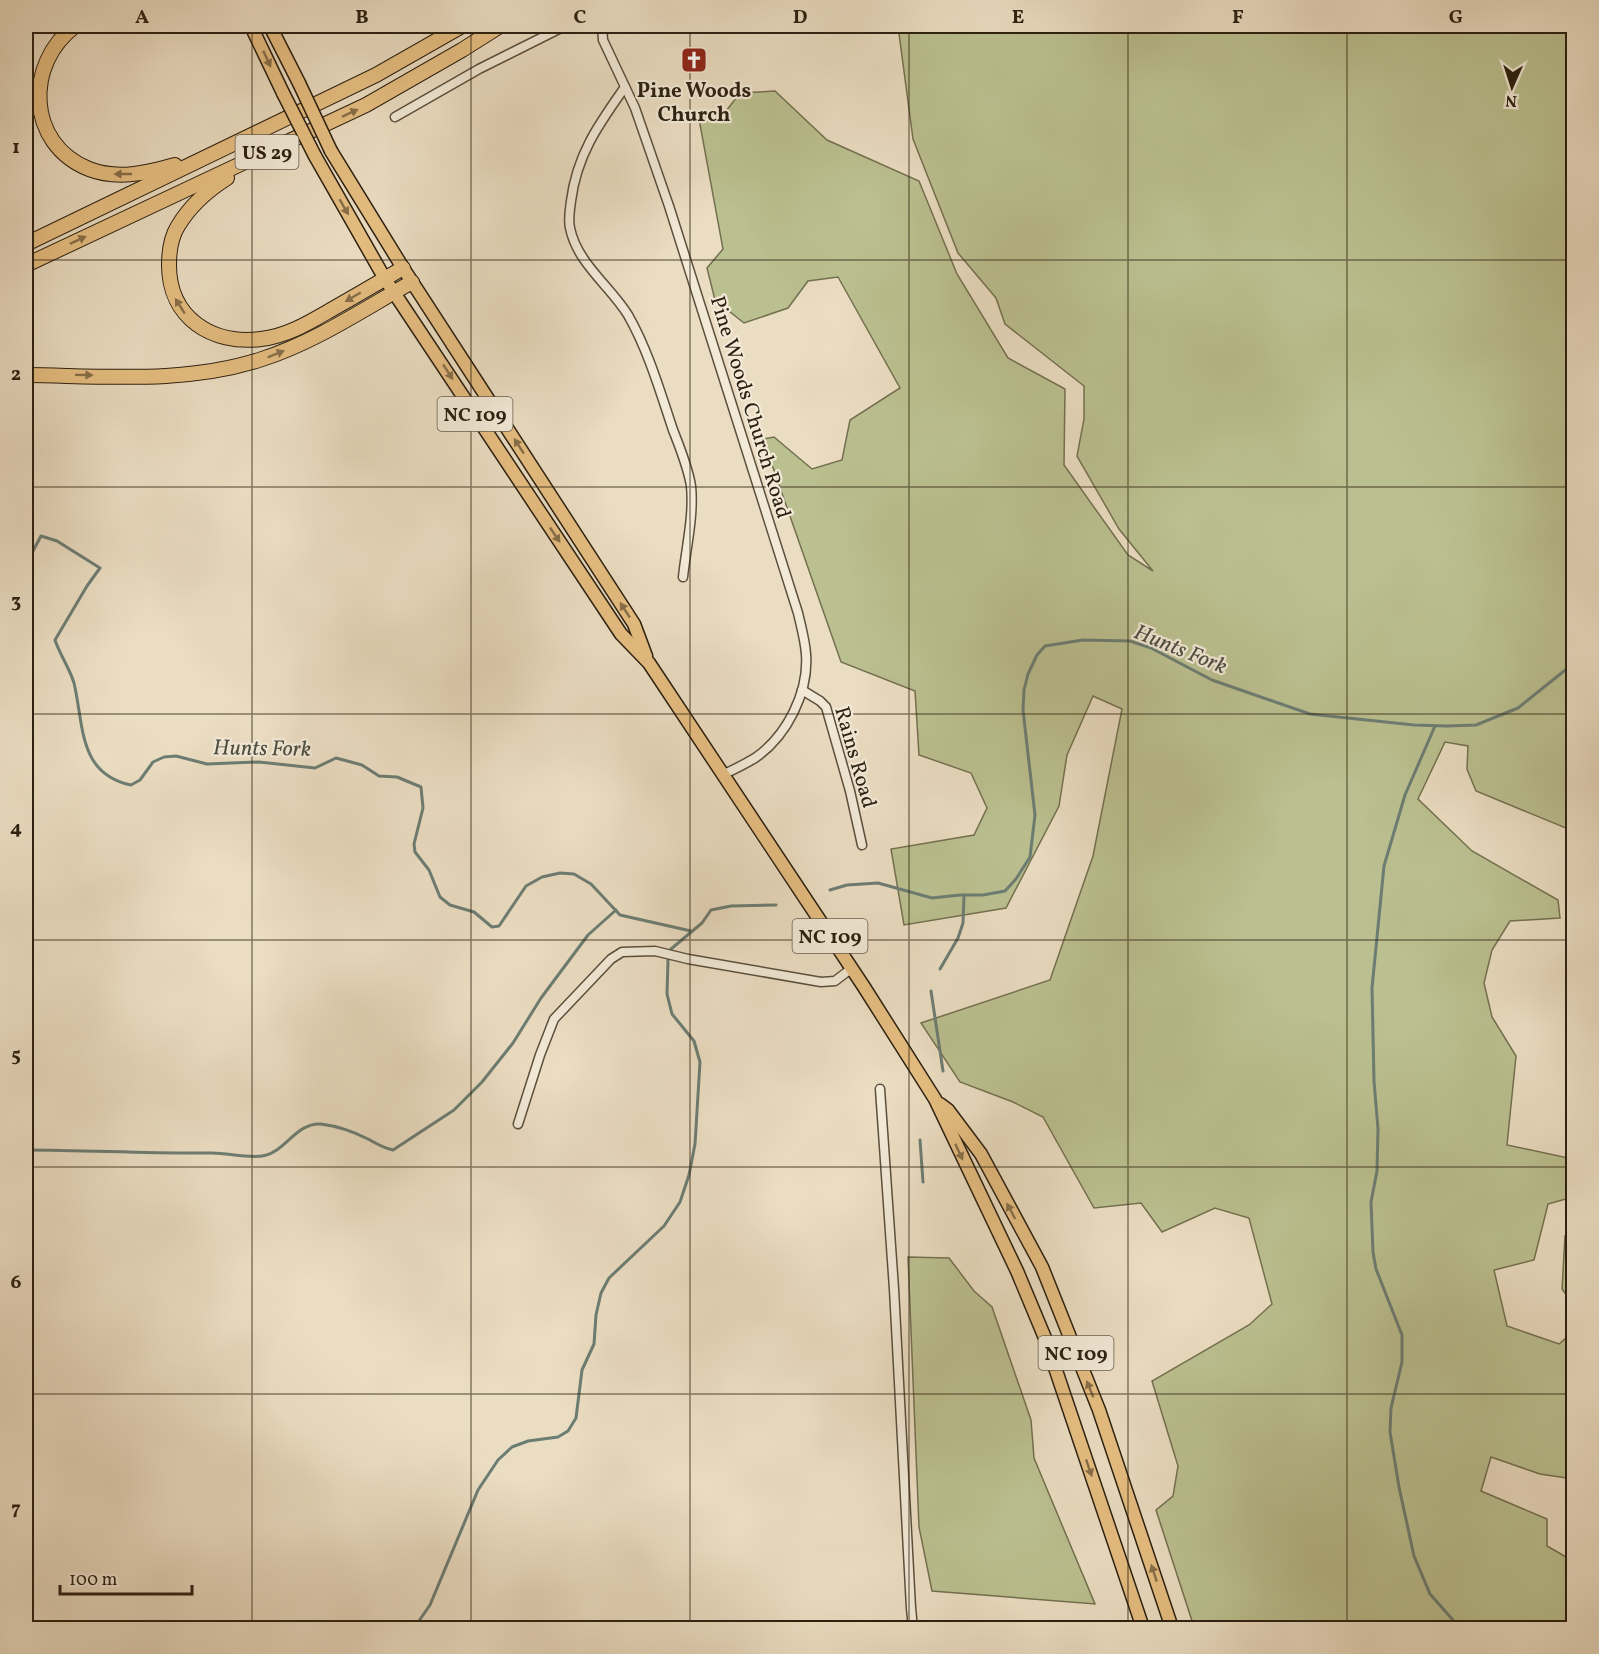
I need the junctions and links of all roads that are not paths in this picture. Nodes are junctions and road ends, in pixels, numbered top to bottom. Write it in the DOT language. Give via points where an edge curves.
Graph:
graph roads {
  1 [pos="75,26"];
  2 [pos="251,26"];
  3 [pos="270,26"];
  4 [pos="462,26"];
  5 [pos="500,26"];
  6 [pos="565,26"];
  7 [pos="602,26"];
  8 [pos="625,87"];
  9 [pos="395,117"];
  10 [pos="220,151"];
  11 [pos="259,156"];
  12 [pos="26,244"];
  13 [pos="26,265"];
  14 [pos="403,268"];
  15 [pos="385,279"];
  16 [pos="412,282"];
  17 [pos="394,292"];
  18 [pos="26,375"];
  19 [pos="682,577"];
  20 [pos="649,663"];
  21 [pos="802,690"];
  22 [pos="722,776"];
  23 [pos="862,845"];
  24 [pos="852,968"];
  25 [pos="880,1089"];
  26 [pos="935,1100"];
  27 [pos="518,1124"];
  28 [pos="914,1629"];
  29 [pos="1143,1629"];
  30 [pos="1172,1629"];
  10 -- 1 [label="highway, one-way" via="152,172 119,175 89,169 69,159 52,140 42,116 39,91 44,63 61,36"];
  2 -- 15 [label="main road, NC 109, one-way, bridge" via="315,156"];
  3 -- 14 [label="main road, NC 109, bridge" via="331,151"];
  4 -- 10 [label="highway, US 29" via="376,75"];
  11 -- 5 [label="highway, US 29, one-way" via="366,105"];
  6 -- 9 [label="street"];
  7 -- 8 [label="street, Pine Woods Church Road" via="603,40"];
  8 -- 19 [label="street" via="582,156 574,183 569,227 578,249 636,330 682,456 692,504"];
  8 -- 21 [label="street, Pine Woods Church Road" via="669,206 798,613 806,654"];
  10 -- 12 [label="highway, US 29"];
  13 -- 11 [label="highway, US 29, one-way"];
  15 -- 11 [label="highway, one-way" via="299,328 263,339 235,340 213,334 188,318 175,298 169,274 169,249 177,227 214,186"];
  14 -- 15 [label="highway"];
  14 -- 16 [label="main road, NC 109"];
  15 -- 17 [label="main road, NC 109"];
  16 -- 17 [label="highway"];
  20 -- 16 [label="main road, NC 109, one-way" via="634,624"];
  18 -- 17 [label="highway, one-way" via="208,373 308,341"];
  17 -- 20 [label="main road, NC 109, one-way" via="621,634"];
  20 -- 22 [label="main road, NC 109"];
  21 -- 22 [label="street, Pine Woods Church Road" via="789,722 775,741"];
  21 -- 23 [label="street, Rains Road" via="826,707"];
  22 -- 24 [label="main road, NC 109"];
  24 -- 26 [label="main road, NC 109"];
  24 -- 27 [label="street" via="835,981 821,982 655,951 622,952 554,1019"];
  25 -- 28 [label="street"];
  26 -- 29 [label="main road, NC 109, one-way" via="1045,1338"];
  30 -- 26 [label="main road, NC 109, one-way" via="1099,1410 1042,1267 981,1154 948,1110"];
}
